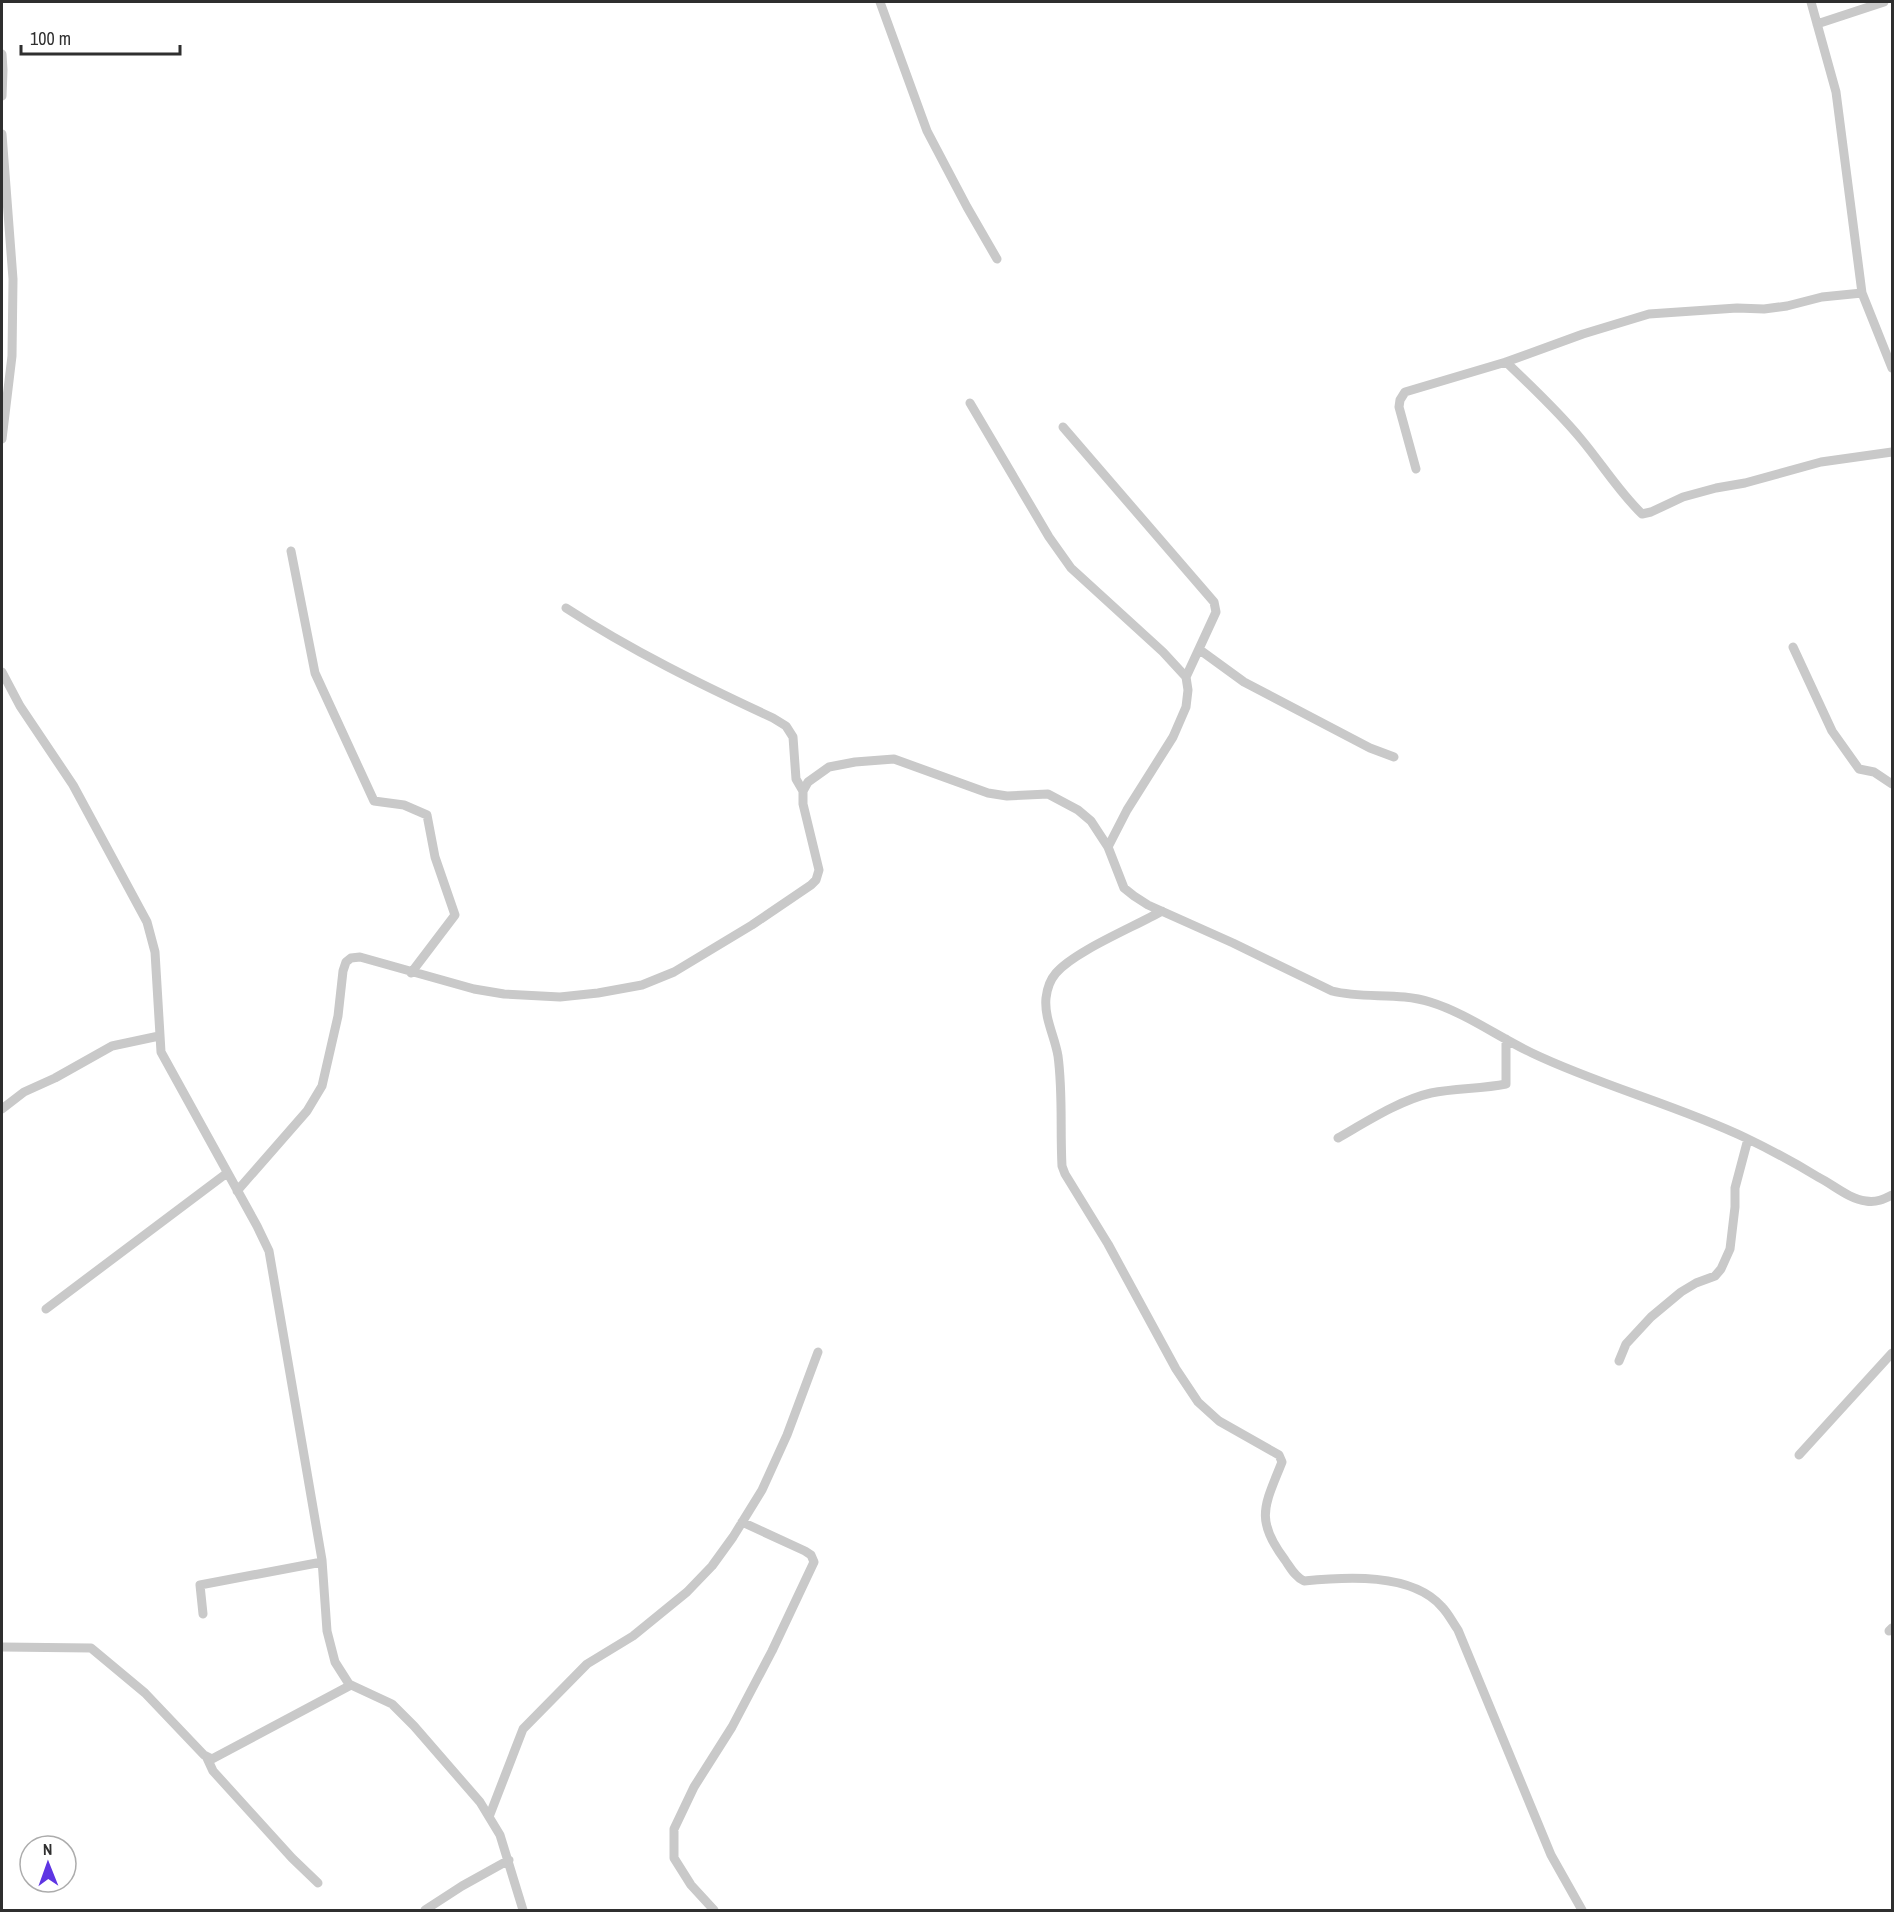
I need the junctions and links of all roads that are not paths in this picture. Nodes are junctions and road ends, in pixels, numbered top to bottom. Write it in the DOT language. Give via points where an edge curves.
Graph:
graph roads {
  1 [pos="880,2"];
  2 [pos="1811,2"];
  3 [pos="1884,2"];
  4 [pos="1817,24"];
  5 [pos="2,54"];
  6 [pos="2,96"];
  7 [pos="2,134"];
  8 [pos="997,259"];
  9 [pos="1862,293"];
  10 [pos="1506,362"];
  11 [pos="1893,368"];
  12 [pos="970,403"];
  13 [pos="1063,427"];
  14 [pos="2,439"];
  15 [pos="1893,452"];
  16 [pos="1416,469"];
  17 [pos="291,551"];
  18 [pos="566,608"];
  19 [pos="1793,647"];
  20 [pos="1200,650"];
  21 [pos="2,672"];
  22 [pos="1186,677"];
  23 [pos="1394,757"];
  24 [pos="1893,784"];
  25 [pos="803,791"];
  26 [pos="1108,847"];
  27 [pos="1162,911"];
  28 [pos="411,973"];
  29 [pos="159,1036"];
  30 [pos="1506,1039"];
  31 [pos="2,1108"];
  32 [pos="1338,1138"];
  33 [pos="1748,1139"];
  34 [pos="226,1173"];
  35 [pos="237,1191"];
  36 [pos="1893,1195"];
  37 [pos="46,1308"];
  38 [pos="818,1352"];
  39 [pos="1893,1353"];
  40 [pos="1618,1361"];
  41 [pos="1799,1455"];
  42 [pos="742,1522"];
  43 [pos="322,1562"];
  44 [pos="203,1614"];
  45 [pos="2,1647"];
  46 [pos="351,1685"];
  47 [pos="207,1758"];
  48 [pos="489,1817"];
  49 [pos="509,1860"];
  50 [pos="318,1883"];
  51 [pos="425,1911"];
  52 [pos="523,1911"];
  53 [pos="714,1911"];
  54 [pos="1582,1911"];
  1 -- 8 [label="street" via="927,131"];
  2 -- 4 [label="street"];
  3 -- 4 [label="street"];
  4 -- 9 [label="street" via="1836,92"];
  5 -- 6 [label="street"];
  7 -- 14 [label="street" via="13,290 12,356"];
  9 -- 10 [label="street" via="1764,309 1649,314"];
  9 -- 11 [label="street"];
  10 -- 15 [label="street" via="1581,438 1642,514 1683,497 1821,462"];
  10 -- 16 [label="street" via="1405,392 1399,407"];
  12 -- 22 [label="street" via="1071,568"];
  13 -- 20 [label="street" via="1214,602 1216,612"];
  17 -- 28 [label="street" via="315,673 374,801 404,805 428,815 435,857 455,915"];
  18 -- 25 [label="street" via="612,638 786,726 794,737 796,779"];
  19 -- 24 [label="street" via="1832,731 1859,769 1874,772"];
  20 -- 22 [label="street"];
  20 -- 23 [label="street" via="1244,682"];
  21 -- 29 [label="street" via="73,785 147,922 155,952"];
  22 -- 26 [label="street" via="1186,707 1173,738"];
  25 -- 26 [label="street" via="808,782 829,767 894,759 988,793 1048,794 1091,821"];
  25 -- 28 [label="street" via="819,870 816,880 752,926 674,972 642,986 560,997 504,994"];
  26 -- 27 [label="street" via="1124,888"];
  27 -- 30 [label="street" via="1332,991 1429,1001"];
  27 -- 54 [label="street" via="1064,965 1047,991 1046,1009 1058,1056 1061,1159 1065,1174 1198,1402 1220,1422 1279,1455 1282,1462 1265,1505 1266,1525 1298,1578 1385,1580 1424,1593 1442,1605 1458,1630 1551,1855"];
  28 -- 35 [label="street" via="360,957 346,962 322,1086 307,1111"];
  29 -- 31 [label="street" via="112,1046 24,1092"];
  29 -- 34 [label="street" via="161,1053"];
  30 -- 32 [label="street" via="1506,1084 1428,1094 1392,1108"];
  30 -- 33 [label="street" via="1620,1090"];
  33 -- 36 [label="street" via="1851,1196 1875,1202"];
  33 -- 40 [label="street" via="1735,1188 1730,1249 1721,1269 1681,1292 1651,1317 1626,1344"];
  34 -- 35 [label="street"];
  34 -- 37 [label="street"];
  35 -- 43 [label="street" via="269,1251"];
  38 -- 42 [label="street" via="787,1435 762,1490"];
  39 -- 41 [label="street"];
  42 -- 48 [label="street" via="712,1566 687,1592 633,1636 587,1664 523,1729"];
  42 -- 53 [label="street" via="805,1551 814,1562 732,1727 694,1787 674,1829 674,1858 691,1886"];
  43 -- 44 [label="street" via="200,1585"];
  43 -- 46 [label="street" via="327,1631 335,1662"];
  45 -- 47 [label="street" via="91,1648 145,1693"];
  46 -- 47 [label="street" via="212,1759"];
  46 -- 48 [label="street" via="392,1704"];
  47 -- 50 [label="street" via="213,1772"];
  48 -- 49 [label="street"];
  49 -- 51 [label="street"];
  49 -- 52 [label="street"];
}
